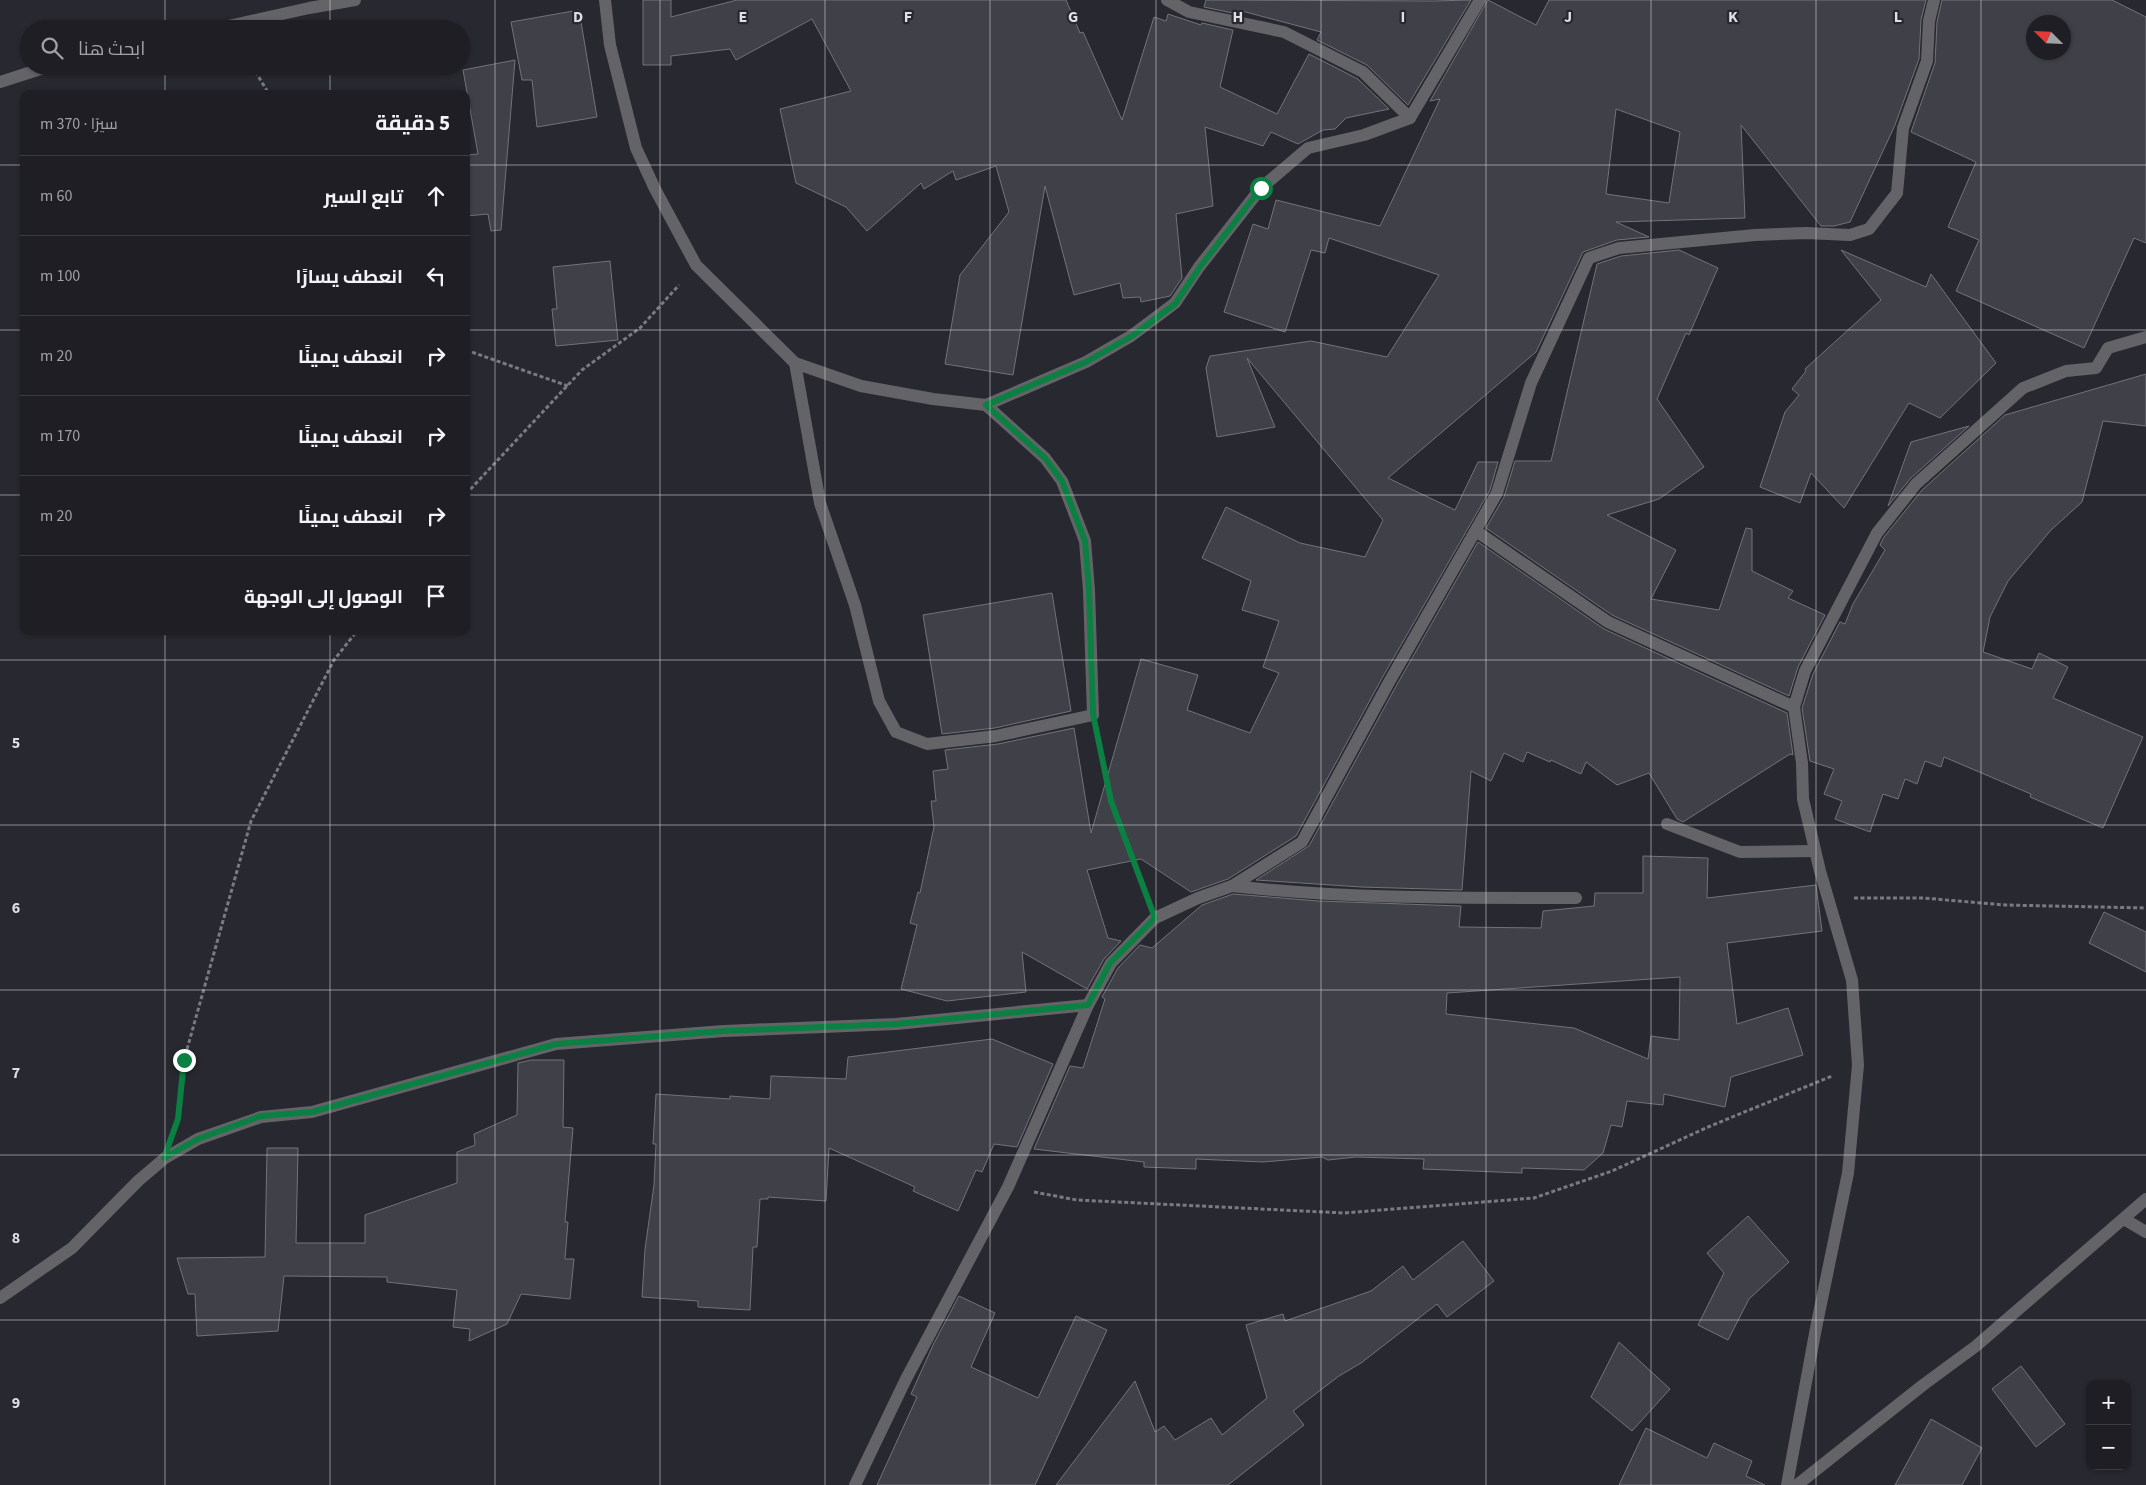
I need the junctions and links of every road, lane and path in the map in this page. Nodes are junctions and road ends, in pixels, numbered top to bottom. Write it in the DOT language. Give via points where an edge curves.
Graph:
graph roads {
  1 [pos="355,0"];
  2 [pos="606,0"];
  3 [pos="1167,0"];
  4 [pos="1480,0"];
  5 [pos="1934,0"];
  6 [pos="255,20"];
  7 [pos="22,75"];
  8 [pos="257,75"];
  9 [pos="0,82"];
  10 [pos="267,90"];
  11 [pos="1410,118"];
  12 [pos="696,266"];
  13 [pos="2146,337"];
  14 [pos="470,351"];
  15 [pos="795,363"];
  16 [pos="568,386"];
  17 [pos="986,405"];
  18 [pos="470,490"];
  19 [pos="1476,531"];
  20 [pos="354,635"];
  21 [pos="1794,707"];
  22 [pos="1093,714"];
  23 [pos="1667,824"];
  24 [pos="1815,851"];
  25 [pos="1232,886"];
  26 [pos="1576,898"];
  27 [pos="1828,898"];
  28 [pos="2146,908"];
  29 [pos="1155,918"];
  30 [pos="1088,1005"];
  31 [pos="1858,1066"];
  32 [pos="164,1158"];
  33 [pos="1008,1187"];
  34 [pos="2146,1199"];
  35 [pos="2124,1219"];
  36 [pos="2146,1232"];
  37 [pos="0,1298"];
  38 [pos="855,1485"];
  39 [pos="1787,1485"];
  40 [pos="1797,1485"];
  1 -- 6 [label="street"];
  2 -- 12 [label="street" via="610,45 636,148"];
  3 -- 11 [label="street" via="1188,12 1284,32 1363,72"];
  4 -- 11 [label="street"];
  5 -- 19 [label="street" via="1927,61 1903,128 1897,193 1869,229 1850,235 1755,235 1619,248 1589,258 1532,383 1497,493"];
  7 -- 9 [label="street"];
  8 -- 10 [label="path"];
  11 -- 17 [label="street" via="1364,135 1308,148 1261,188 1175,304 1132,336 1086,362"];
  12 -- 15 [label="street"];
  12 -- 16 [label="path" via="640,328 582,370"];
  13 -- 21 [label="street" via="2108,348 2096,368 2066,371 2023,388 1916,484 1877,533 1805,671"];
  14 -- 16 [label="path"];
  15 -- 17 [label="street" via="861,386"];
  15 -- 22 [label="street" via="820,503 855,605 880,701 896,732 927,744 996,736"];
  16 -- 18 [label="path"];
  17 -- 22 [label="street" via="1045,458 1062,481 1085,541"];
  19 -- 21 [label="street" via="1608,622"];
  19 -- 25 [label="street" via="1302,842"];
  20 -- 32 [label="path" via="334,660 252,821 184,1060 178,1119"];
  21 -- 24 [label="street" via="1802,763 1803,799"];
  22 -- 29 [label="path" via="1111,801"];
  23 -- 24 [label="street" via="1740,852"];
  24 -- 27 [label="street"];
  25 -- 26 [label="street" via="1388,898"];
  25 -- 29 [label="street"];
  27 -- 28 [label="path" via="1923,898"];
  27 -- 31 [label="street" via="1852,980"];
  29 -- 30 [label="street" via="1110,963"];
  30 -- 32 [label="street" via="896,1024 724,1031 556,1044 312,1112 261,1116 198,1139"];
  30 -- 33 [label="street"];
  31 -- 33 [label="path" via="1708,1127 1612,1171 1534,1198 1344,1213 1077,1200"];
  31 -- 39 [label="street" via="1848,1173"];
  32 -- 37 [label="street" via="72,1248"];
  33 -- 38 [label="street" via="906,1379"];
  34 -- 35 [label="street"];
  35 -- 36 [label="street"];
  35 -- 40 [label="street" via="1976,1346"];
}
